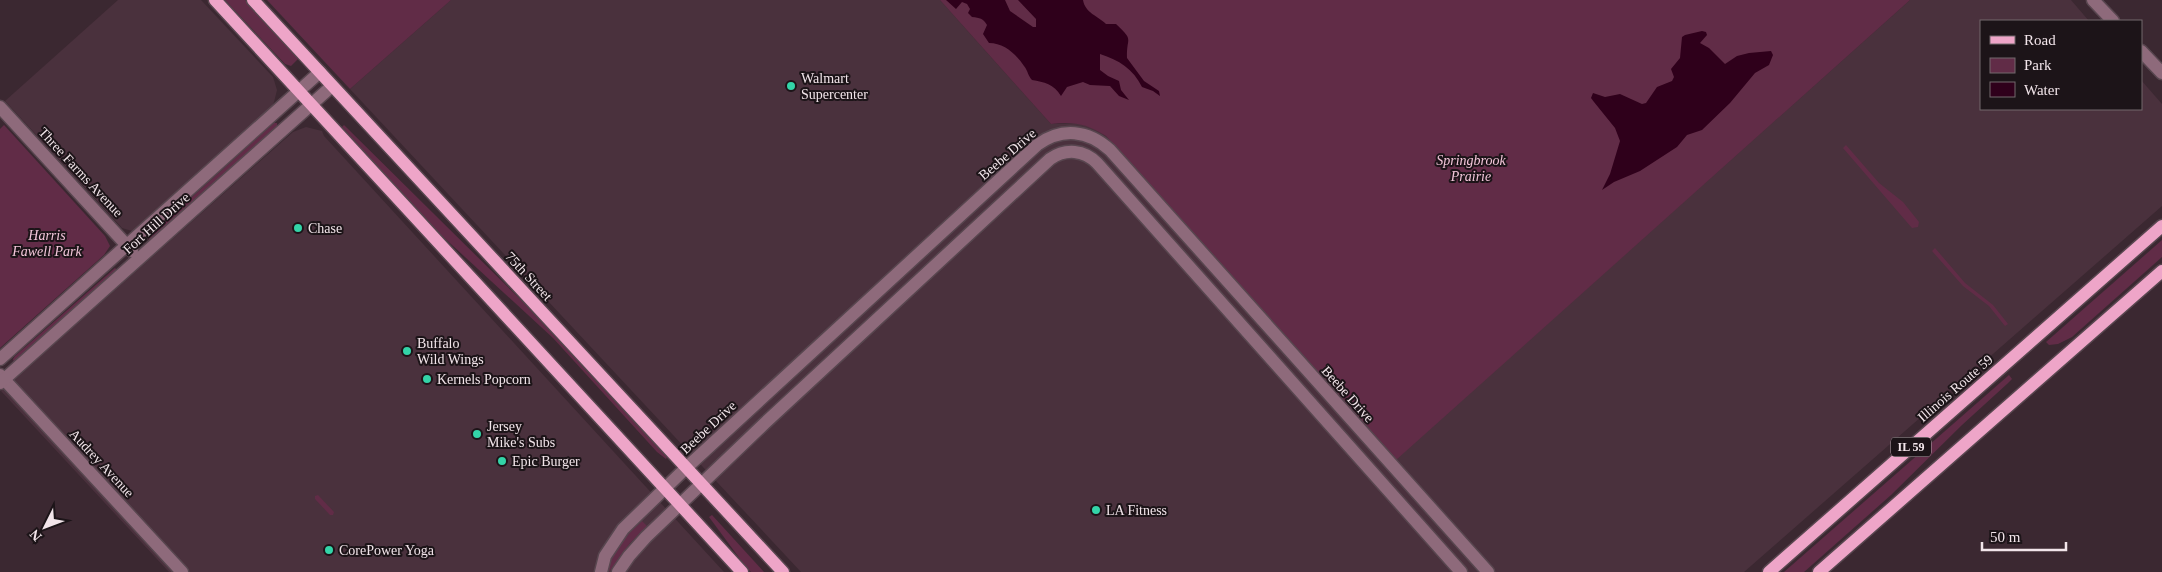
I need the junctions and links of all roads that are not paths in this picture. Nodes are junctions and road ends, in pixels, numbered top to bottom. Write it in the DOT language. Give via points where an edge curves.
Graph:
graph roads {
  1 [pos="215,0"];
  2 [pos="253,0"];
  3 [pos="2094,0"];
  4 [pos="2112,20"];
  5 [pos="2142,51"];
  6 [pos="320,72"];
  7 [pos="2162,73"];
  8 [pos="332,86"];
  9 [pos="299,90"];
  10 [pos="312,104"];
  11 [pos="0,107"];
  12 [pos="2162,226"];
  13 [pos="127,245"];
  14 [pos="139,258"];
  15 [pos="2162,271"];
  16 [pos="0,359"];
  17 [pos="1,379"];
  18 [pos="686,468"];
  19 [pos="701,483"];
  20 [pos="664,488"];
  21 [pos="679,504"];
  22 [pos="182,572"];
  23 [pos="601,572"];
  24 [pos="618,572"];
  25 [pos="742,572"];
  26 [pos="783,572"];
  27 [pos="1461,572"];
  28 [pos="1488,572"];
  29 [pos="1769,572"];
  30 [pos="1819,572"];
  1 -- 9 [label="main road"];
  2 -- 6 [label="main road, 75th Street"];
  3 -- 4 [label="street"];
  5 -- 7 [label="street"];
  6 -- 8 [label="main road, 75th Street"];
  6 -- 9 [label="street, Fort Hill Drive"];
  8 -- 10 [label="street, Fort Hill Drive"];
  8 -- 18 [label="main road, 75th Street"];
  9 -- 10 [label="main road"];
  9 -- 13 [label="street, Fort Hill Drive"];
  10 -- 14 [label="street, Fort Hill Drive"];
  10 -- 20 [label="main road"];
  11 -- 13 [label="street, Three Farms Avenue"];
  12 -- 29 [label="main road, Illinois Route 59 / IL 59"];
  13 -- 14 [label="street, Three Farms Avenue"];
  13 -- 16 [label="street, Fort Hill Drive"];
  14 -- 17 [label="street, Fort Hill Drive"];
  15 -- 30 [label="main road, IL 59"];
  17 -- 22 [label="street, Audrey Avenue"];
  18 -- 19 [label="main road, 75th Street"];
  18 -- 20 [label="street, Beebe Drive"];
  18 -- 28 [label="street, Beebe Drive" via="1037,145 1053,136 1075,132 1095,138 1110,150"];
  19 -- 21 [label="street"];
  19 -- 26 [label="main road, 75th Street"];
  19 -- 27 [label="street" via="1038,170 1055,156 1077,152 1097,163"];
  20 -- 21 [label="main road"];
  20 -- 23 [label="street, Beebe Drive" via="613,540 604,556"];
  21 -- 24 [label="street" via="640,543"];
  21 -- 25 [label="main road"];
}
